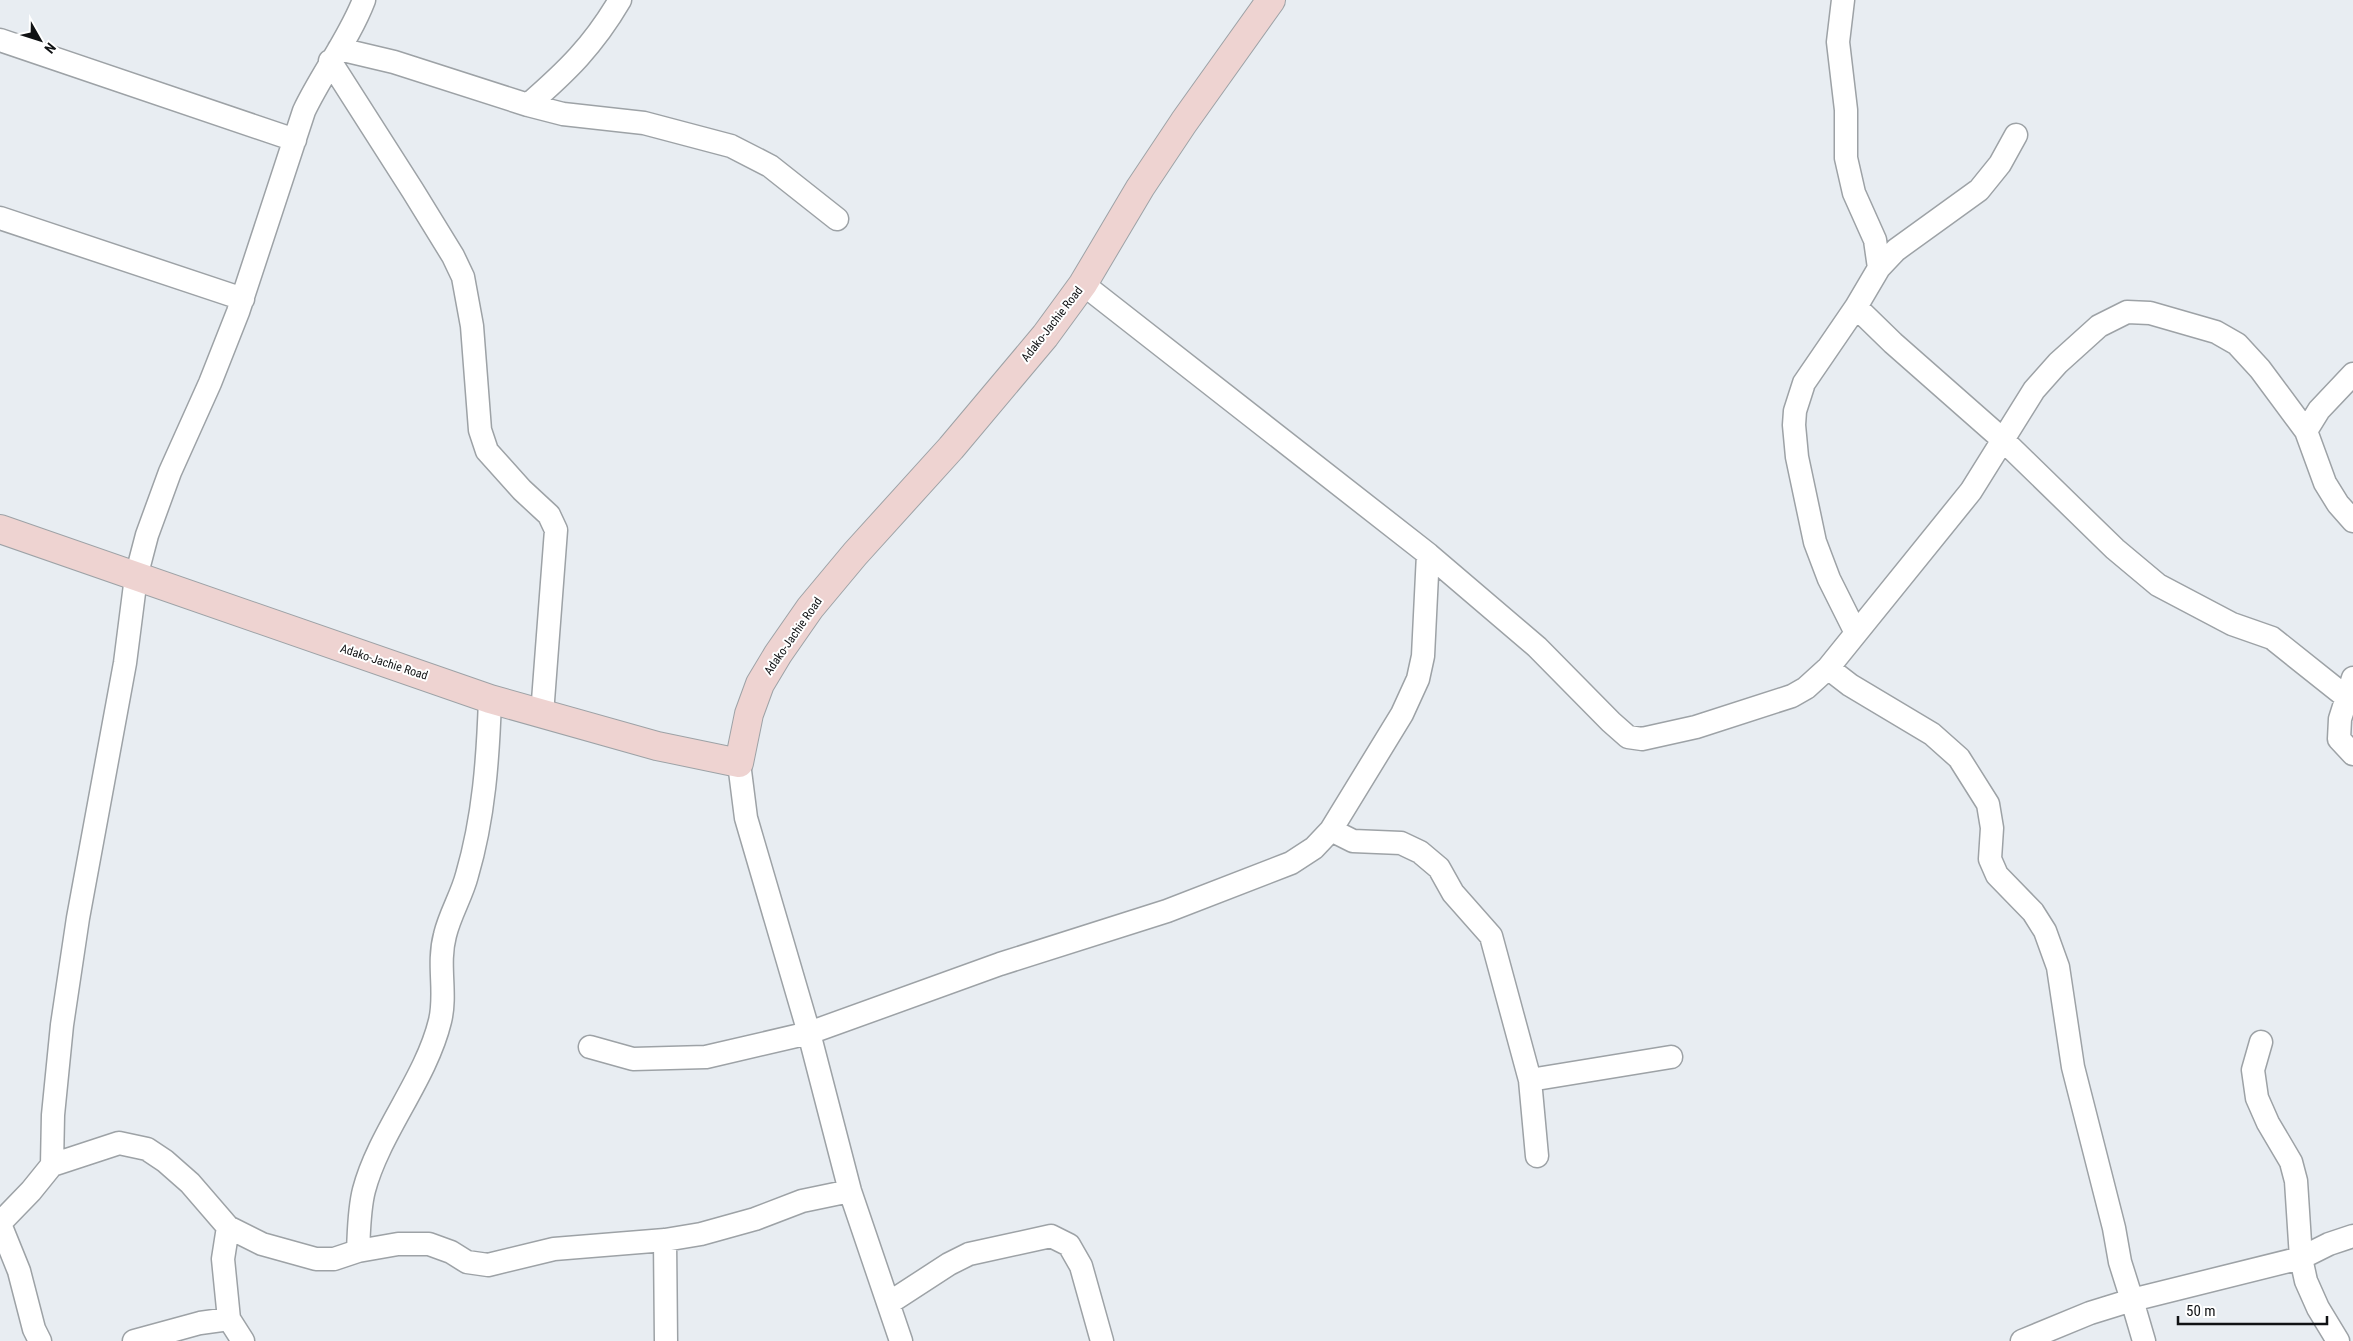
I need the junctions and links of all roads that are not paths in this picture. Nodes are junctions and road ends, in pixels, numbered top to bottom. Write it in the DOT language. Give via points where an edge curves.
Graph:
graph roads {
  1 [pos="620,0"];
  2 [pos="1271,0"];
  3 [pos="1843,0"];
  4 [pos="357,2"];
  5 [pos="0,40"];
  6 [pos="334,55"];
  7 [pos="528,105"];
  8 [pos="2016,135"];
  9 [pos="294,140"];
  10 [pos="0,218"];
  11 [pos="837,219"];
  12 [pos="1879,268"];
  13 [pos="1083,284"];
  14 [pos="242,299"];
  15 [pos="1856,307"];
  16 [pos="2353,374"];
  17 [pos="2306,431"];
  18 [pos="2002,439"];
  19 [pos="2353,521"];
  20 [pos="0,529"];
  21 [pos="1428,554"];
  22 [pos="136,577"];
  23 [pos="1856,632"];
  24 [pos="1828,668"];
  25 [pos="2349,688"];
  26 [pos="490,699"];
  27 [pos="542,714"];
  28 [pos="2353,754"];
  29 [pos="739,763"];
  30 [pos="1331,830"];
  31 [pos="809,1033"];
  32 [pos="2261,1042"];
  33 [pos="590,1047"];
  34 [pos="1672,1057"];
  35 [pos="1530,1080"];
  36 [pos="1537,1156"];
  37 [pos="52,1165"];
  38 [pos="850,1191"];
  39 [pos="0,1223"];
  40 [pos="228,1227"];
  41 [pos="2353,1236"];
  42 [pos="665,1240"];
  43 [pos="358,1250"];
  44 [pos="2301,1258"];
  45 [pos="2132,1300"];
  46 [pos="889,1303"];
  47 [pos="229,1318"];
  48 [pos="40,1341"];
  49 [pos="134,1341"];
  50 [pos="244,1341"];
  51 [pos="666,1341"];
  52 [pos="901,1341"];
  53 [pos="1102,1341"];
  54 [pos="2022,1341"];
  55 [pos="2144,1341"];
  56 [pos="2338,1341"];
  1 -- 7 [label="street" via="604,27 571,67"];
  2 -- 13 [label="street, Adako-Jachie Road" via="1162,155"];
  3 -- 12 [label="street" via="1838,42 1846,110 1846,158 1854,192 1875,240"];
  4 -- 6 [label="street"];
  5 -- 9 [label="street"];
  6 -- 7 [label="street" via="394,62"];
  6 -- 9 [label="street" via="304,111"];
  6 -- 27 [label="street" via="463,277 472,326 480,430 487,451 549,515 556,530"];
  7 -- 11 [label="street" via="563,114 644,123 731,146 770,166"];
  8 -- 12 [label="street" via="2000,164 1979,190 1896,250"];
  9 -- 14 [label="street"];
  10 -- 14 [label="street"];
  12 -- 15 [label="street"];
  13 -- 21 [label="street"];
  13 -- 29 [label="street, Adako-Jachie Road" via="1045,336 810,608 760,684 748,714"];
  14 -- 22 [label="street" via="210,383 170,472"];
  15 -- 18 [label="street"];
  15 -- 23 [label="street" via="1804,383 1794,411 1797,457 1815,542 1829,579"];
  16 -- 17 [label="street" via="2319,410"];
  17 -- 18 [label="street" via="2237,344 2216,332 2187,322 2150,313 2127,312 2099,326 2058,363 2034,390"];
  17 -- 19 [label="street" via="2324,483"];
  18 -- 23 [label="street" via="1971,491"];
  18 -- 25 [label="street" via="2115,549 2158,585 2232,624 2272,638 2310,666"];
  20 -- 22 [label="street, Adako-Jachie Road"];
  21 -- 24 [label="street" via="1537,647 1628,737 1642,739 1696,727 1792,696"];
  21 -- 30 [label="street" via="1423,656 1418,680 1402,714"];
  22 -- 26 [label="street, Adako-Jachie Road"];
  22 -- 37 [label="street" via="125,662 78,918 64,1015 53,1115"];
  23 -- 24 [label="street"];
  24 -- 45 [label="street" via="1850,685 1932,734 1959,758 1988,804 1992,828 1990,859 1997,875 2033,912 2045,931 2058,967 2073,1067"];
  25 -- 28 [label="street" via="2340,719 2339,739"];
  26 -- 27 [label="street, Adako-Jachie Road"];
  26 -- 43 [label="street" via="486,787 468,874 445,934 440,963 440,1020 429,1052 364,1190"];
  27 -- 29 [label="street, Adako-Jachie Road" via="657,746"];
  29 -- 31 [label="street" via="746,818"];
  30 -- 31 [label="street" via="1314,848 1291,863 1167,910 1000,964"];
  30 -- 35 [label="street" via="1353,841 1401,843 1420,852 1439,868 1453,893 1492,936"];
  31 -- 33 [label="street" via="706,1058 633,1058"];
  31 -- 38 [label="street"];
  32 -- 44 [label="street" via="2253,1070 2257,1098 2291,1162 2296,1181"];
  34 -- 35 [label="street"];
  35 -- 36 [label="street"];
  37 -- 39 [label="street"];
  37 -- 40 [label="street" via="119,1143 147,1149 190,1183"];
  38 -- 42 [label="street" via="802,1201 755,1219 701,1234"];
  38 -- 46 [label="street"];
  39 -- 48 [label="street" via="19,1271 34,1330"];
  40 -- 43 [label="street" via="262,1244 316,1259 334,1259"];
  40 -- 47 [label="street" via="223,1259"];
  41 -- 44 [label="street"];
  42 -- 43 [label="street" via="554,1248 488,1265 467,1262 429,1244 398,1244"];
  42 -- 51 [label="street"];
  44 -- 45 [label="street"];
  44 -- 56 [label="street" via="2306,1281 2318,1308"];
  45 -- 54 [label="street"];
  45 -- 55 [label="street"];
  46 -- 52 [label="street"];
  46 -- 53 [label="street" via="969,1254 1051,1236 1069,1245 1081,1266"];
  47 -- 49 [label="street"];
  47 -- 50 [label="street"];
}
